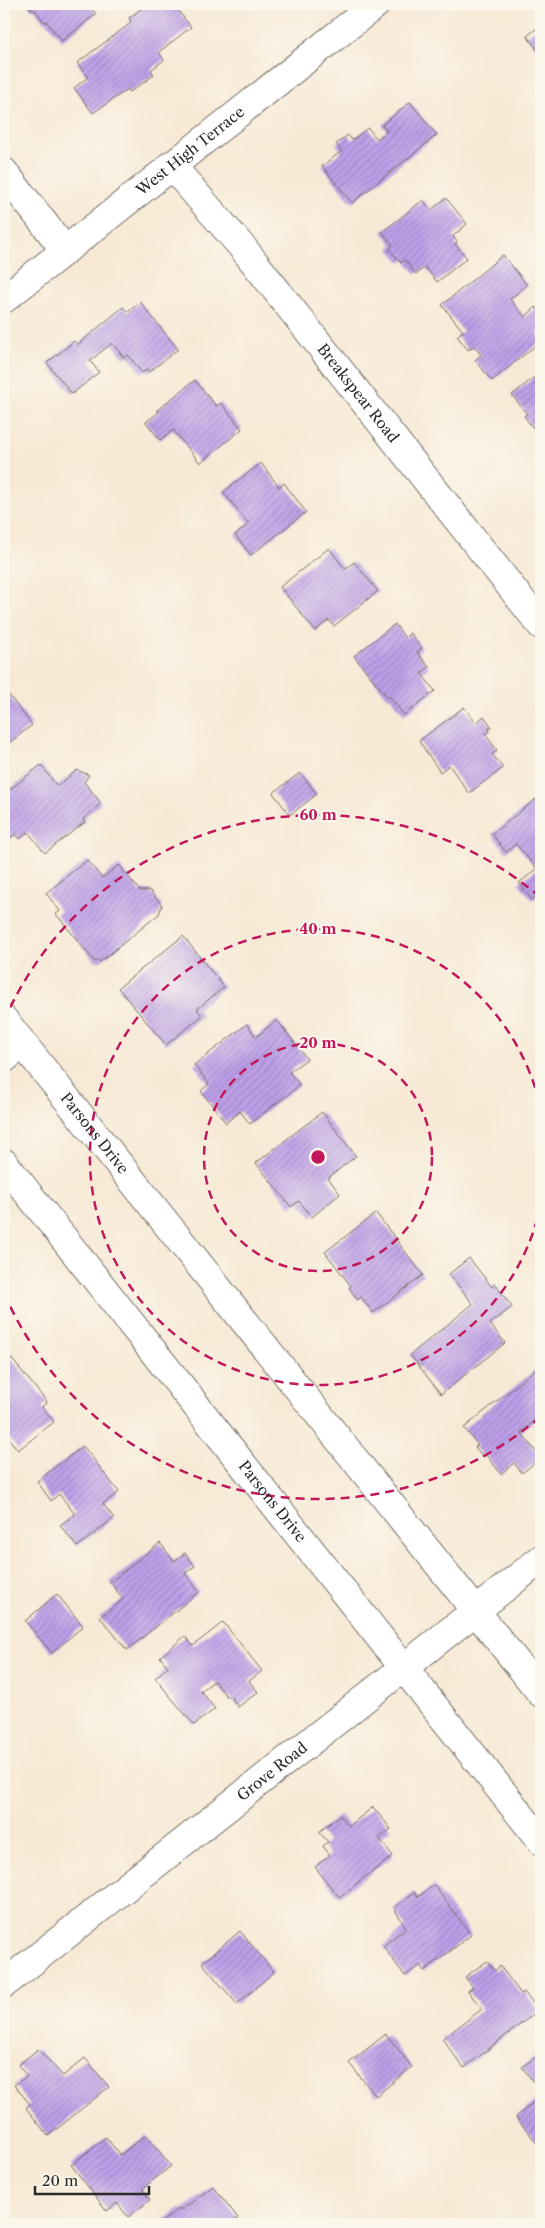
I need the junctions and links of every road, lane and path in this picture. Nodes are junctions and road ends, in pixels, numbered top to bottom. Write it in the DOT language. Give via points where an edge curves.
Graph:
graph roads {
  1 [pos="376,4"];
  2 [pos="171,165"];
  3 [pos="4,172"];
  4 [pos="64,250"];
  5 [pos="4,299"];
  6 [pos="541,625"];
  7 [pos="4,1020"];
  8 [pos="13,1051"];
  9 [pos="4,1163"];
  10 [pos="541,1558"];
  11 [pos="476,1610"];
  12 [pos="403,1667"];
  13 [pos="541,1693"];
  14 [pos="541,1841"];
  15 [pos="4,1984"];
  1 -- 2 [label="street, West High Terrace"];
  2 -- 4 [label="street, West High Terrace"];
  2 -- 6 [label="street, Breakspear Road" via="244,248"];
  3 -- 4 [label="street"];
  4 -- 5 [label="street, West High Terrace"];
  7 -- 8 [label="street, Parsons Drive"];
  8 -- 11 [label="street, Parsons Drive"];
  9 -- 12 [label="street, Parsons Drive"];
  10 -- 11 [label="street, Grove Road"];
  11 -- 12 [label="street, Grove Road"];
  11 -- 13 [label="street, Parsons Drive"];
  12 -- 14 [label="street, Parsons Drive"];
  12 -- 15 [label="street, Grove Road"];
}
